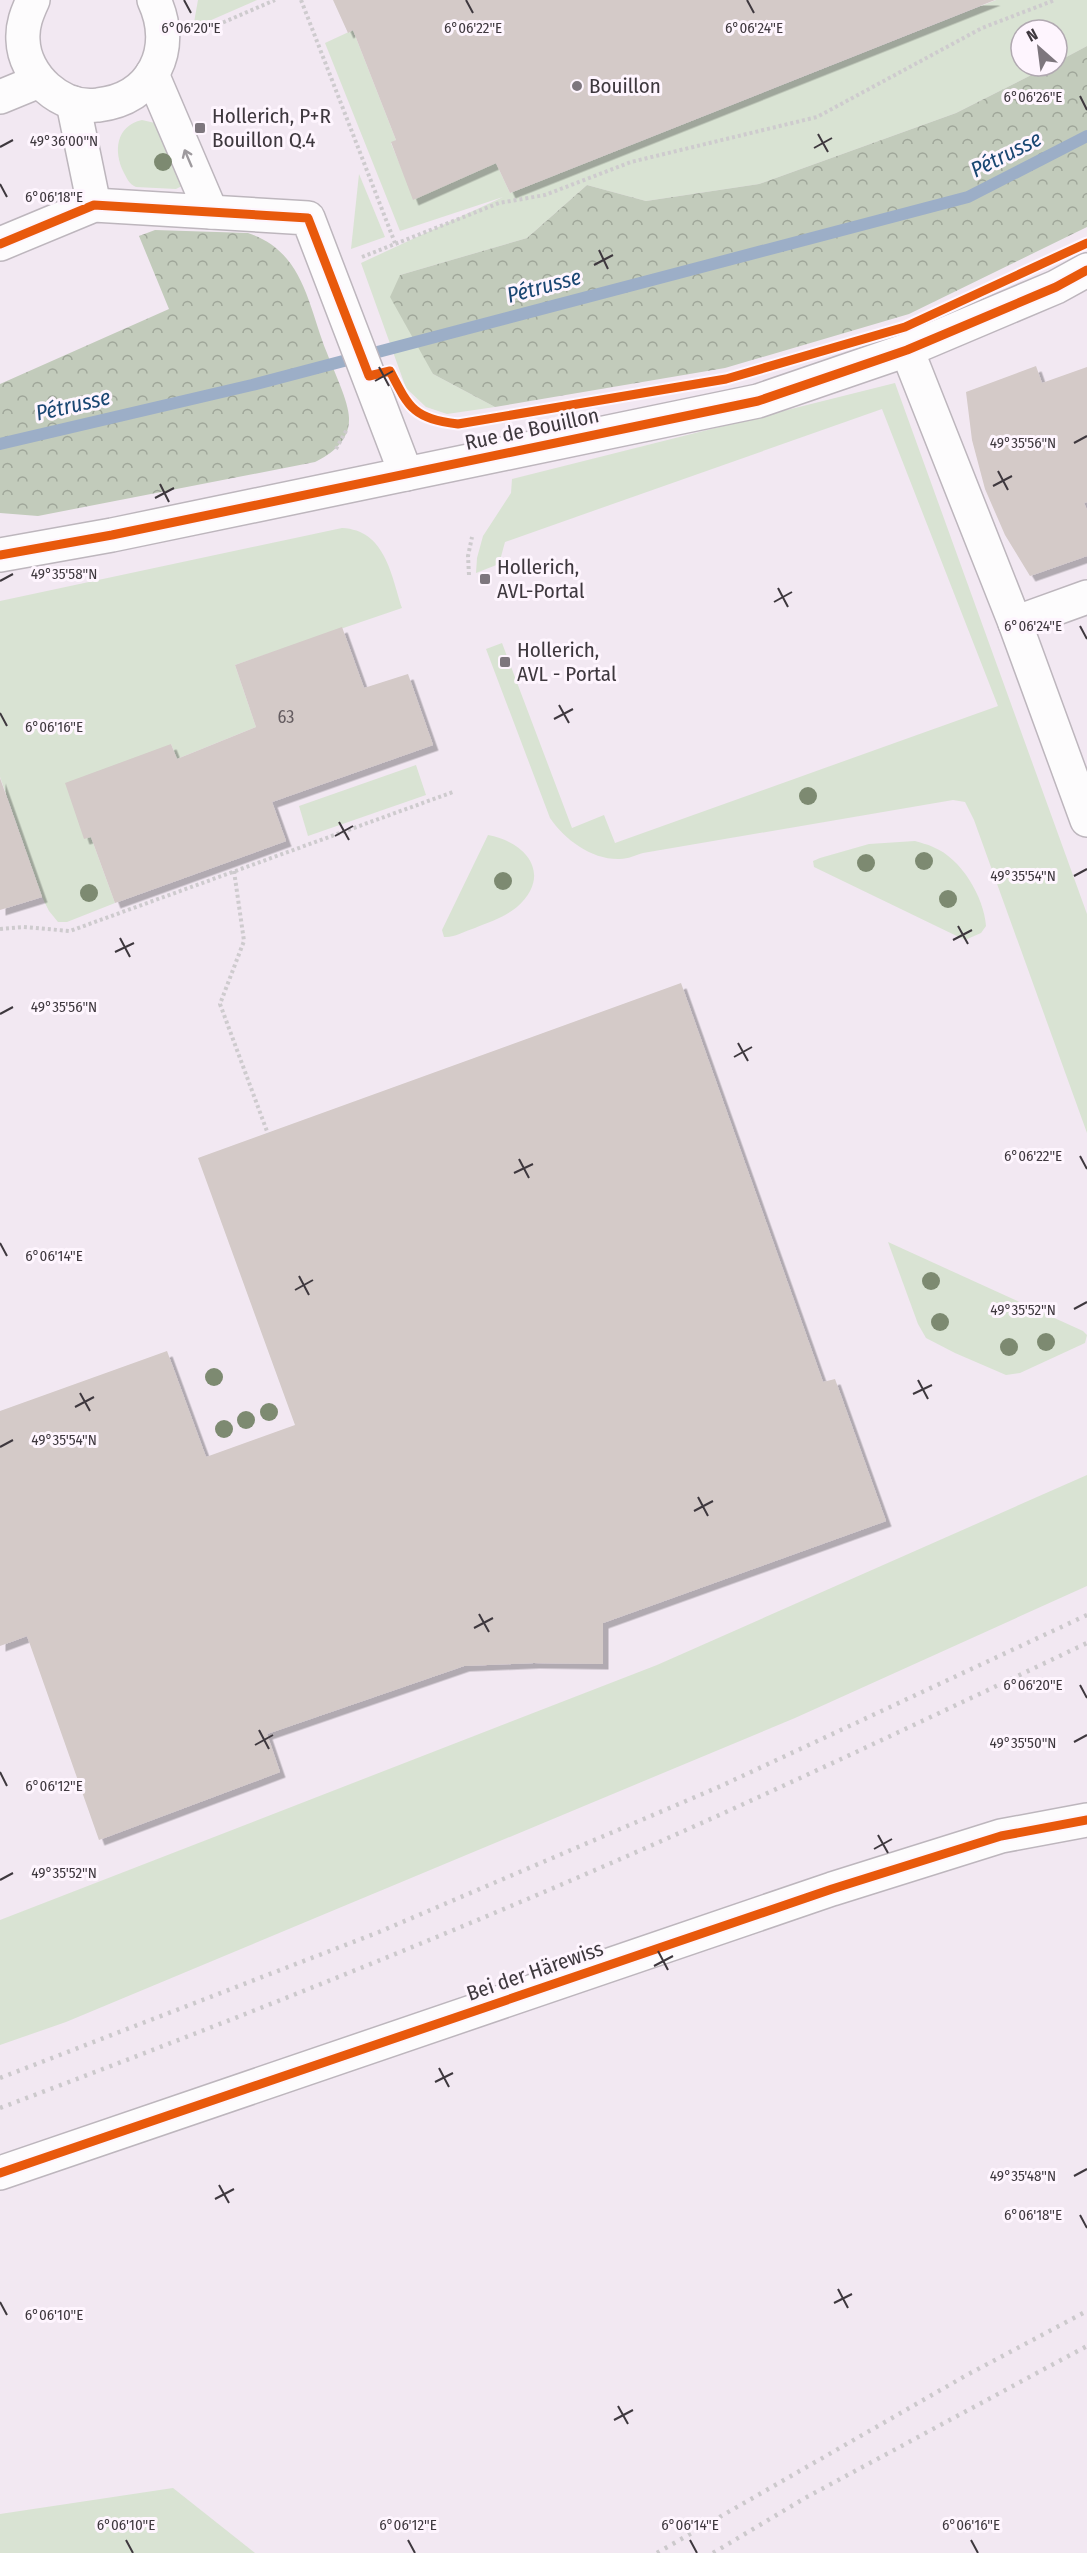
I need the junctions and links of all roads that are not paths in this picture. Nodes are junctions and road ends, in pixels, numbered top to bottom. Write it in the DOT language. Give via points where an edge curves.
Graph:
graph roads {
  1 [pos="33,0"];
  2 [pos="162,16"];
  3 [pos="152,74"];
  4 [pos="39,81"];
  5 [pos="0,97"];
  6 [pos="73,103"];
  7 [pos="94,205"];
  8 [pos="211,212"];
  9 [pos="0,243"];
  10 [pos="1087,270"];
  11 [pos="907,350"];
  12 [pos="406,474"];
  13 [pos="0,555"];
  14 [pos="1087,597"];
  15 [pos="1015,623"];
  16 [pos="1087,820"];
  17 [pos="1087,1820"];
  18 [pos="0,2173"];
  1 -- 4 [label="street" via="25,19 23,41 28,62"];
  2 -- 3 [label="street" via="160,59"];
  3 -- 6 [label="street" via="137,91 117,101 96,106"];
  8 -- 3 [label="street, one-way"];
  4 -- 5 [label="street"];
  4 -- 6 [label="street"];
  6 -- 7 [label="street"];
  7 -- 8 [label="street"];
  7 -- 9 [label="street"];
  8 -- 12 [label="street" via="308,218"];
  10 -- 11 [label="street, Rue de Bouillon"];
  11 -- 12 [label="street, Rue de Bouillon" via="758,401"];
  11 -- 15 [label="street"];
  12 -- 13 [label="street, Rue de Bouillon"];
  14 -- 15 [label="street"];
  15 -- 16 [label="street"];
  17 -- 18 [label="street, Bei der Härewiss" via="1001,1836 832,1889"];
}
